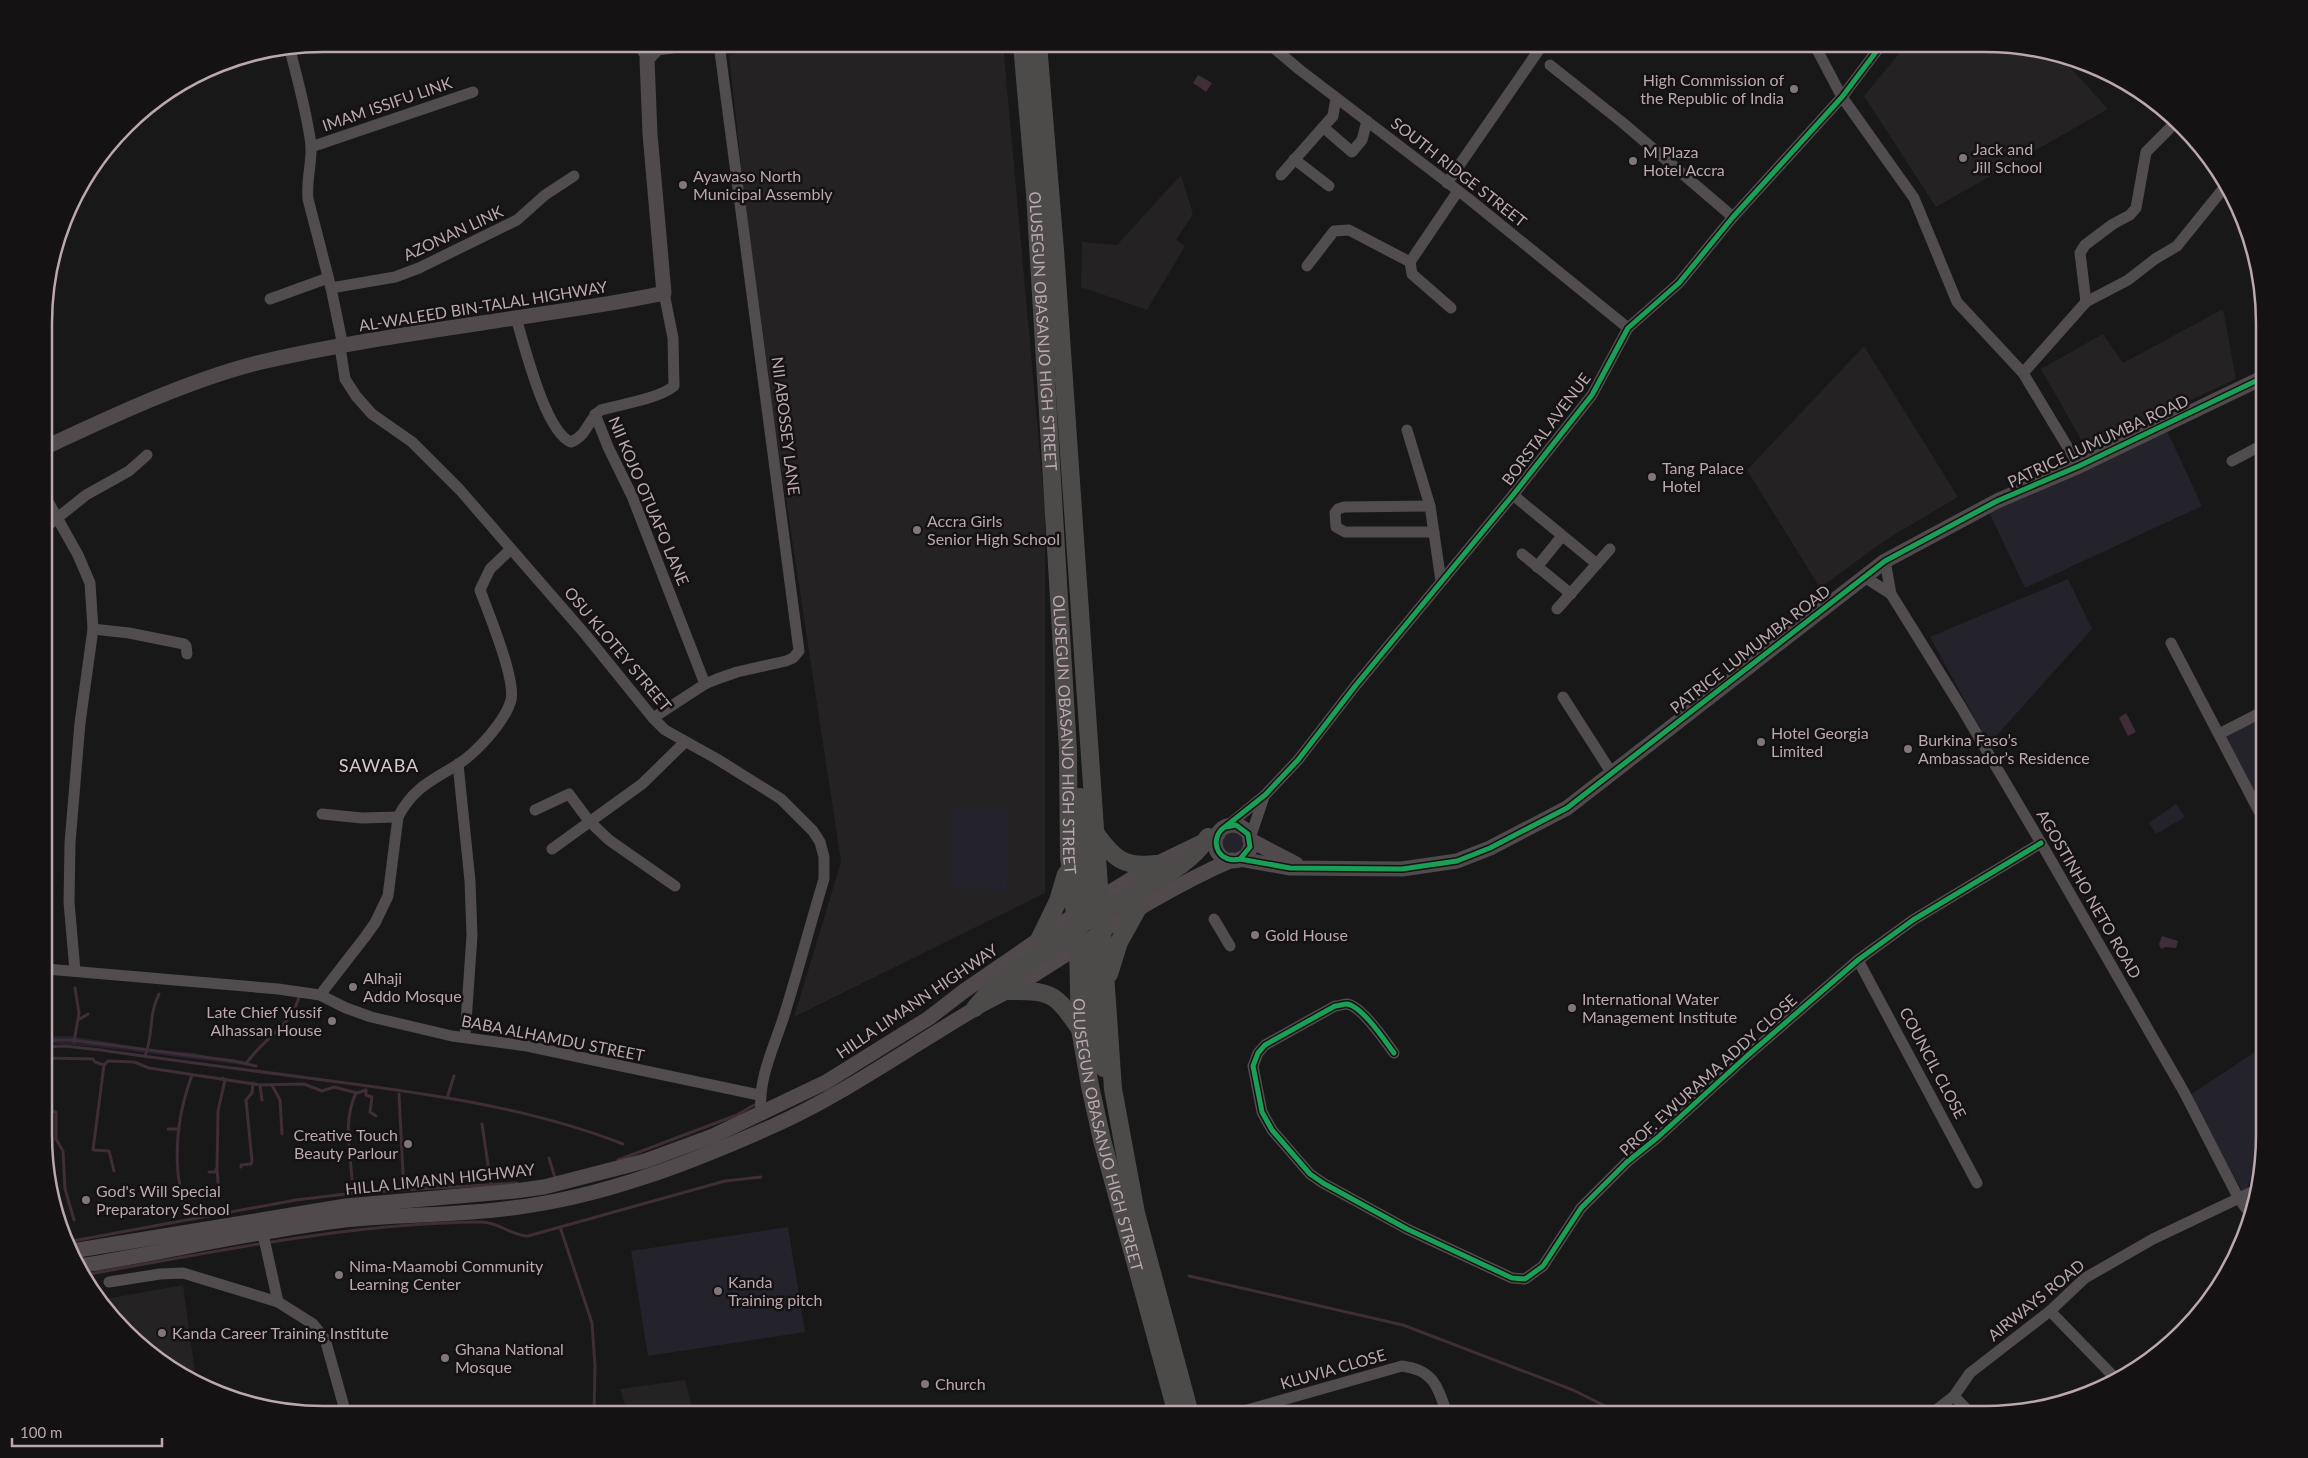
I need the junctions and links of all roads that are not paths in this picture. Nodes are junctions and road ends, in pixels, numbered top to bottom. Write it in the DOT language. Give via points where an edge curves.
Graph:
graph roads {
  1 [pos="643,52"];
  2 [pos="653,52"];
  3 [pos="720,52"];
  4 [pos="1021,52"];
  5 [pos="1039,52"];
  6 [pos="1279,52"];
  7 [pos="1537,52"];
  8 [pos="1818,52"];
  9 [pos="1876,52"];
  10 [pos="291,55"];
  11 [pos="647,59"];
  12 [pos="1550,65"];
  13 [pos="473,92"];
  14 [pos="1842,97"];
  15 [pos="1336,98"];
  16 [pos="1367,121"];
  17 [pos="1323,127"];
  18 [pos="2171,127"];
  19 [pos="311,147"];
  20 [pos="1294,159"];
  21 [pos="1280,175"];
  22 [pos="574,176"];
  23 [pos="1447,183"];
  24 [pos="1329,186"];
  25 [pos="1458,191"];
  26 [pos="2221,191"];
  27 [pos="1733,217"];
  28 [pos="1410,262"];
  29 [pos="1306,266"];
  30 [pos="330,283"];
  31 [pos="664,293"];
  32 [pos="270,299"];
  33 [pos="2086,302"];
  34 [pos="1451,308"];
  35 [pos="516,318"];
  36 [pos="1628,328"];
  37 [pos="341,347"];
  38 [pos="2024,373"];
  39 [pos="2256,382"];
  40 [pos="595,414"];
  41 [pos="1407,430"];
  42 [pos="52,444"];
  43 [pos="2256,448"];
  44 [pos="147,455"];
  45 [pos="2232,461"];
  46 [pos="2079,466"];
  47 [pos="1513,495"];
  48 [pos="1430,506"];
  49 [pos="52,508"];
  50 [pos="58,518"];
  51 [pos="52,522"];
  52 [pos="1434,532"];
  53 [pos="1562,536"];
  54 [pos="511,549"];
  55 [pos="1610,549"];
  56 [pos="1522,554"];
  57 [pos="1885,561"];
  58 [pos="1596,564"];
  59 [pos="1537,567"];
  60 [pos="1863,576"];
  61 [pos="1441,582"];
  62 [pos="1571,594"];
  63 [pos="1891,594"];
  64 [pos="1558,609"];
  65 [pos="93,629"];
  66 [pos="2171,643"];
  67 [pos="187,654"];
  68 [pos="705,684"];
  69 [pos="1563,697"];
  70 [pos="2256,716"];
  71 [pos="653,718"];
  72 [pos="2219,734"];
  73 [pos="685,742"];
  74 [pos="1068,750"];
  75 [pos="458,764"];
  76 [pos="1611,772"];
  77 [pos="1265,795"];
  78 [pos="2256,806"];
  79 [pos="535,810"];
  80 [pos="322,814"];
  81 [pos="398,817"];
  82 [pos="589,821"];
  83 [pos="1217,833"];
  84 [pos="1096,834"];
  85 [pos="1250,839"];
  86 [pos="2041,843"];
  87 [pos="552,849"];
  88 [pos="1069,856"];
  89 [pos="1236,860"];
  90 [pos="1156,864"];
  91 [pos="1305,868"];
  92 [pos="675,886"];
  93 [pos="1138,908"];
  94 [pos="1214,919"];
  95 [pos="1088,923"];
  96 [pos="1040,938"];
  97 [pos="1230,946"];
  98 [pos="1858,960"];
  99 [pos="52,970"];
  100 [pos="75,971"];
  101 [pos="1107,981"];
  102 [pos="1009,990"];
  103 [pos="320,995"];
  104 [pos="975,1008"];
  105 [pos="1080,1030"];
  106 [pos="465,1037"];
  107 [pos="1394,1053"];
  108 [pos="1113,1089"];
  109 [pos="759,1096"];
  110 [pos="761,1114"];
  111 [pos="1977,1183"];
  112 [pos="2249,1194"];
  113 [pos="2239,1199"];
  114 [pos="2245,1207"];
  115 [pos="263,1234"];
  116 [pos="78,1250"];
  117 [pos="86,1265"];
  118 [pos="109,1282"];
  119 [pos="278,1302"];
  120 [pos="2050,1311"];
  121 [pos="2111,1374"];
  122 [pos="1954,1396"];
  123 [pos="344,1406"];
  124 [pos="1175,1406"];
  125 [pos="1188,1406"];
  126 [pos="1261,1406"];
  127 [pos="1444,1406"];
  128 [pos="1941,1406"];
  129 [pos="1963,1406"];
  1 -- 11 [label="street"];
  2 -- 11 [label="street"];
  3 -- 68 [label="street, NII ABOSSEY LANE" via="799,651 786,661 737,672"];
  4 -- 74 [label="main road, OLUSEGUN OBASANJO HIGH STREET" via="1035,193"];
  5 -- 84 [label="main road, OLUSEGUN OBASANJO HIGH STREET"];
  6 -- 15 [label="street, SOUTH RIDGE STREET"];
  7 -- 23 [label="street"];
  8 -- 14 [label="street"];
  9 -- 14 [label="street, BORSTAL AVENUE"];
  10 -- 19 [label="street, OSU KLOTEY STREET"];
  11 -- 31 [label="street"];
  12 -- 27 [label="street"];
  13 -- 19 [label="street, IMAM ISSIFU LINK"];
  14 -- 27 [label="street, BORSTAL AVENUE"];
  14 -- 38 [label="street" via="1914,198 1957,302"];
  15 -- 16 [label="street, SOUTH RIDGE STREET"];
  15 -- 17 [label="street" via="1332,116"];
  16 -- 17 [label="street" via="1362,140 1352,152"];
  16 -- 23 [label="street, SOUTH RIDGE STREET"];
  17 -- 20 [label="street"];
  18 -- 33 [label="street" via="2146,152 2136,208 2085,245 2080,253"];
  19 -- 30 [label="street, OSU KLOTEY STREET" via="308,199"];
  20 -- 21 [label="street"];
  20 -- 24 [label="street"];
  22 -- 30 [label="street, AZONAN LINK" via="545,195 517,220 420,268 394,277"];
  23 -- 25 [label="street, SOUTH RIDGE STREET"];
  25 -- 28 [label="street"];
  25 -- 36 [label="street, SOUTH RIDGE STREET"];
  26 -- 33 [label="street" via="2178,246 2128,280"];
  27 -- 36 [label="street, BORSTAL AVENUE" via="1679,282"];
  28 -- 29 [label="street" via="1342,229 1334,231"];
  28 -- 34 [label="street" via="1412,274"];
  30 -- 32 [label="street"];
  30 -- 37 [label="street, OSU KLOTEY STREET"];
  31 -- 35 [label="street, AL-WALEED BIN-TALAL HIGHWAY" via="620,303"];
  31 -- 40 [label="street, NII KOJO OTUAFO LANE" via="673,338 674,386"];
  33 -- 38 [label="street"];
  35 -- 37 [label="street, AL-WALEED BIN-TALAL HIGHWAY"];
  35 -- 40 [label="street" via="538,391 562,437 570,442 577,440"];
  36 -- 47 [label="street, BORSTAL AVENUE" via="1592,395"];
  37 -- 42 [label="street, AL-WALEED BIN-TALAL HIGHWAY" via="257,364 209,378"];
  37 -- 54 [label="street, OSU KLOTEY STREET" via="345,379 356,396 372,414 412,442 460,490"];
  38 -- 46 [label="street"];
  39 -- 46 [label="street, PATRICE LUMUMBA ROAD"];
  40 -- 68 [label="street, NII KOJO OTUAFO LANE" via="660,564"];
  41 -- 48 [label="street"];
  43 -- 45 [label="street"];
  44 -- 50 [label="street" via="129,471 86,495"];
  46 -- 57 [label="street, PATRICE LUMUMBA ROAD" via="1996,501"];
  47 -- 53 [label="street"];
  47 -- 61 [label="street, BORSTAL AVENUE"];
  48 -- 52 [label="street"];
  48 -- 52 [label="street" via="1344,507 1335,514 1336,527 1345,532"];
  49 -- 50 [label="street"];
  50 -- 51 [label="street"];
  50 -- 65 [label="street" via="90,583"];
  52 -- 61 [label="street"];
  53 -- 58 [label="street"];
  53 -- 59 [label="street"];
  54 -- 71 [label="street, OSU KLOTEY STREET"];
  54 -- 75 [label="street" via="490,569 480,590 510,681 511,699 497,727"];
  55 -- 58 [label="street"];
  56 -- 59 [label="street"];
  57 -- 60 [label="street, PATRICE LUMUMBA ROAD"];
  57 -- 63 [label="street, AGOSTINHO NETO ROAD"];
  58 -- 62 [label="street"];
  59 -- 62 [label="street"];
  60 -- 63 [label="street, AGOSTINHO NETO ROAD"];
  60 -- 76 [label="street, PATRICE LUMUMBA ROAD"];
  61 -- 77 [label="street, BORSTAL AVENUE" via="1298,760"];
  62 -- 64 [label="street"];
  63 -- 86 [label="street, AGOSTINHO NETO ROAD"];
  65 -- 67 [label="street" via="184,644"];
  65 -- 100 [label="street" via="80,723 70,843 69,902"];
  66 -- 72 [label="street"];
  68 -- 71 [label="street, NII ABOSSEY LANE"];
  69 -- 76 [label="street"];
  70 -- 72 [label="street"];
  71 -- 73 [label="street, OSU KLOTEY STREET"];
  72 -- 78 [label="street"];
  73 -- 82 [label="street" via="642,784"];
  73 -- 109 [label="street, OSU KLOTEY STREET" via="781,799 813,831 824,857 824,879"];
  74 -- 88 [label="main road, OLUSEGUN OBASANJO HIGH STREET"];
  74 -- 95 [label="main road" via="1078,784"];
  75 -- 81 [label="street" via="419,787"];
  75 -- 106 [label="street" via="472,935"];
  76 -- 91 [label="street, PATRICE LUMUMBA ROAD" via="1567,808 1526,831 1457,861 1402,869"];
  77 -- 83 [label="street, BORSTAL AVENUE"];
  77 -- 85 [label="street, BORSTAL AVENUE"];
  79 -- 82 [label="street" via="569,794"];
  80 -- 81 [label="street"];
  81 -- 103 [label="street" via="388,896 370,930"];
  82 -- 87 [label="street"];
  82 -- 92 [label="street" via="609,840"];
  83 -- 85 [label="street" via="1241,827"];
  83 -- 89 [label="street" via="1218,851 1224,858"];
  83 -- 90 [label="street"];
  83 -- 95 [label="main road" via="1185,862"];
  84 -- 90 [label="main road" via="1105,847 1124,862 1139,866"];
  84 -- 95 [label="main road, OLUSEGUN OBASANJO HIGH STREET"];
  85 -- 89 [label="street" via="1249,851"];
  85 -- 91 [label="street, PATRICE LUMUMBA ROAD"];
  86 -- 98 [label="street, PROF. EWURAMA ADDY CLOSE" via="1913,920"];
  86 -- 113 [label="street, AGOSTINHO NETO ROAD" via="2184,1092"];
  88 -- 95 [label="main road, OLUSEGUN OBASANJO HIGH STREET"];
  88 -- 96 [label="main road" via="1058,901"];
  89 -- 91 [label="street, PATRICE LUMUMBA ROAD"];
  89 -- 93 [label="street" via="1180,884"];
  90 -- 95 [label="street"];
  93 -- 95 [label="street"];
  93 -- 101 [label="main road" via="1119,942"];
  94 -- 97 [label="street"];
  95 -- 96 [label="street, HILLA LIMANN HIGHWAY"];
  95 -- 101 [label="main road, OLUSEGUN OBASANJO HIGH STREET"];
  95 -- 102 [label="street, HILLA LIMANN HIGHWAY"];
  95 -- 104 [label="main road" via="993,987"];
  95 -- 105 [label="main road, OLUSEGUN OBASANJO HIGH STREET"];
  95 -- 108 [label="main road" via="1095,1021 1102,1065"];
  96 -- 110 [label="street, HILLA LIMANN HIGHWAY" via="892,1041 826,1082"];
  98 -- 107 [label="street, PROF. EWURAMA ADDY CLOSE" via="1627,1162 1581,1208 1543,1266 1525,1279 1512,1278 1443,1246 1323,1183 1302,1166 1265,1119 1253,1066 1258,1053 1265,1045 1335,1006 1346,1004 1354,1007"];
  98 -- 111 [label="street, COUNCIL CLOSE"];
  99 -- 100 [label="street, BABA ALHAMDU STREET"];
  100 -- 103 [label="street, BABA ALHAMDU STREET"];
  101 -- 108 [label="main road, OLUSEGUN OBASANJO HIGH STREET"];
  102 -- 104 [label="street, HILLA LIMANN HIGHWAY"];
  102 -- 105 [label="main road" via="1048,993 1063,1006"];
  103 -- 106 [label="street, BABA ALHAMDU STREET" via="371,1017"];
  104 -- 115 [label="street, HILLA LIMANN HIGHWAY" via="901,1055 783,1121 718,1150 615,1188 511,1209 338,1221"];
  105 -- 124 [label="main road, OLUSEGUN OBASANJO HIGH STREET" via="1102,1140"];
  106 -- 109 [label="street, BABA ALHAMDU STREET" via="527,1046"];
  108 -- 125 [label="main road, OLUSEGUN OBASANJO HIGH STREET" via="1136,1213"];
  109 -- 110 [label="street, OSU KLOTEY STREET"];
  110 -- 116 [label="street, HILLA LIMANN HIGHWAY" via="645,1161 544,1187 346,1206"];
  112 -- 113 [label="street, AIRWAYS ROAD"];
  113 -- 114 [label="street, AGOSTINHO NETO ROAD"];
  113 -- 120 [label="street, AIRWAYS ROAD" via="2154,1239 2084,1278"];
  115 -- 117 [label="street, HILLA LIMANN HIGHWAY"];
  115 -- 119 [label="street"];
  118 -- 119 [label="street" via="183,1274"];
  119 -- 123 [label="street" via="313,1324 325,1339"];
  120 -- 121 [label="street"];
  120 -- 122 [label="street, AIRWAYS ROAD" via="1970,1373"];
  122 -- 128 [label="street, AIRWAYS ROAD"];
  122 -- 129 [label="street"];
  126 -- 127 [label="street, KLUVIA CLOSE" via="1402,1366 1416,1368 1429,1376 1438,1387"];
}
